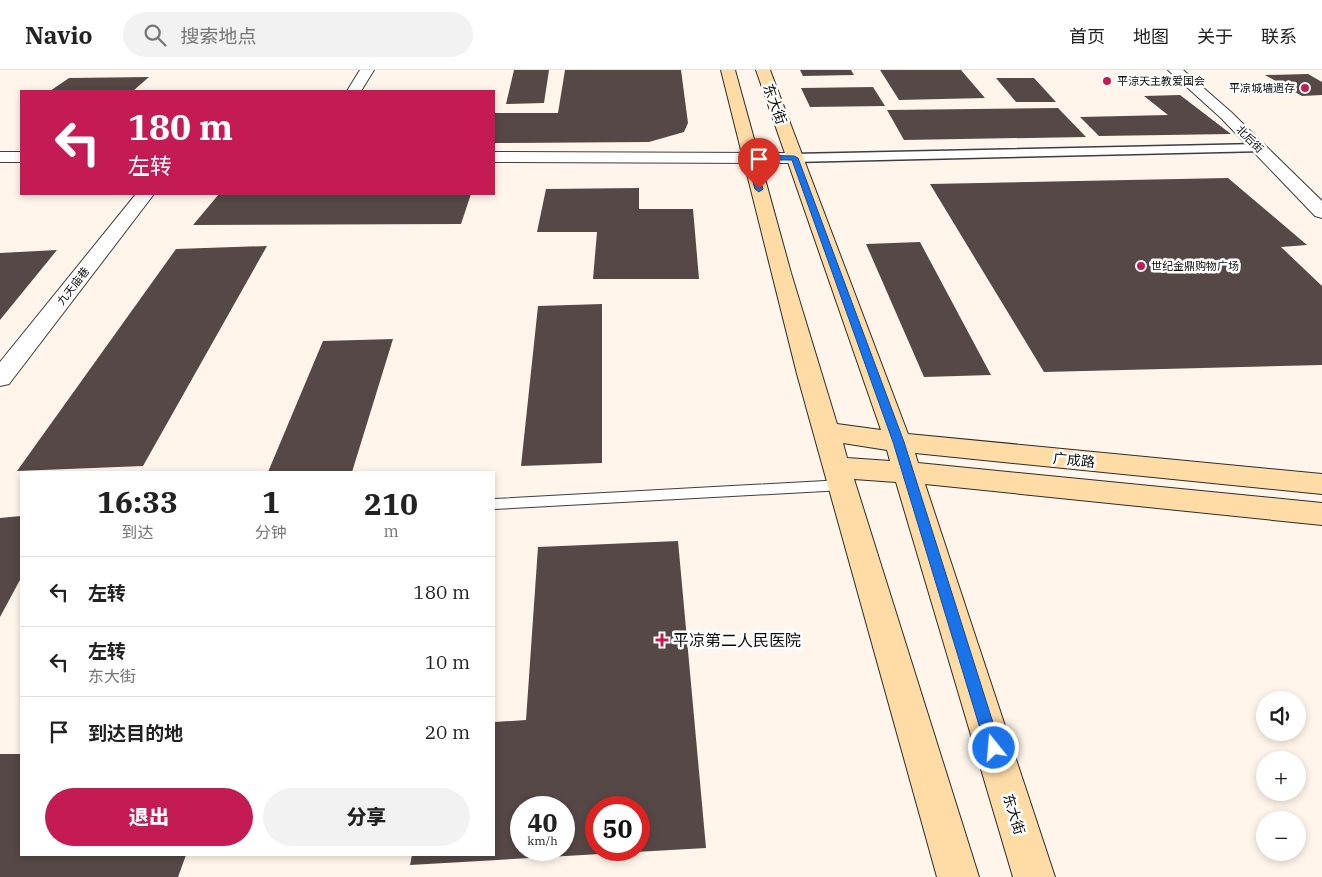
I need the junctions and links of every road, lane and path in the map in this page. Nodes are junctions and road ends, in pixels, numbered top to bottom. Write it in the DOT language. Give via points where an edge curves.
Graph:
graph roads {
  1 [pos="367,70"];
  2 [pos="728,70"];
  3 [pos="762,70"];
  4 [pos="1175,70"];
  5 [pos="355,90"];
  6 [pos="1259,148"];
  7 [pos="0,157"];
  8 [pos="20,157"];
  9 [pos="495,157"];
  10 [pos="750,158"];
  11 [pos="794,158"];
  12 [pos="144,195"];
  13 [pos="1322,212"];
  14 [pos="0,378"];
  15 [pos="827,432"];
  16 [pos="903,457"];
  17 [pos="840,476"];
  18 [pos="1322,484"];
  19 [pos="495,504"];
  20 [pos="1322,514"];
  21 [pos="958,877"];
  22 [pos="1034,877"];
  1 -- 5 [label="street"];
  2 -- 10 [label="main road"];
  3 -- 11 [label="main road, 东大街"];
  4 -- 6 [label="street, 北后街"];
  6 -- 11 [label="street"];
  6 -- 13 [label="street, 北后街"];
  7 -- 8 [label="street"];
  9 -- 10 [label="street"];
  10 -- 11 [label="street"];
  10 -- 15 [label="main road"];
  11 -- 16 [label="main road, 东大街"];
  12 -- 14 [label="street, 九天庙巷"];
  15 -- 16 [label="main road, 广成路"];
  15 -- 17 [label="main road"];
  16 -- 17 [label="main road, 广成路"];
  16 -- 18 [label="main road, 广成路"];
  16 -- 20 [label="main road, 广成路"];
  16 -- 22 [label="main road, 东大街"];
  17 -- 19 [label="lane"];
  17 -- 21 [label="main road"];
}
